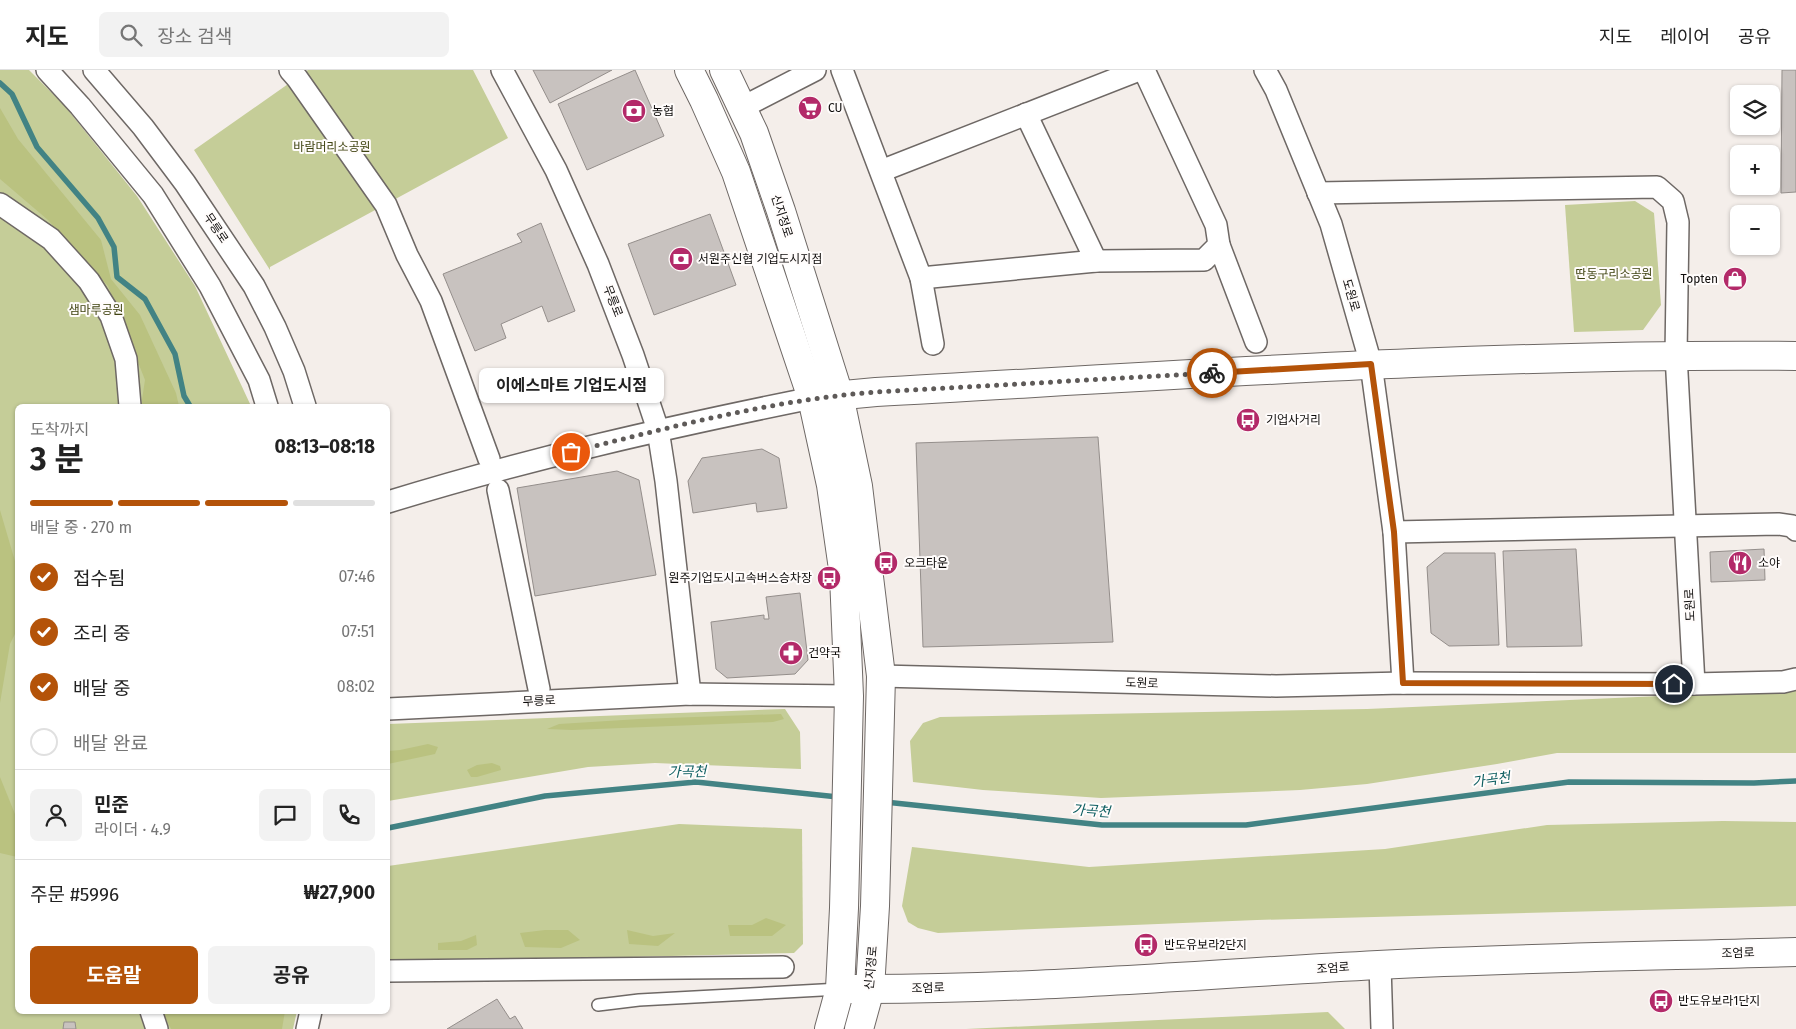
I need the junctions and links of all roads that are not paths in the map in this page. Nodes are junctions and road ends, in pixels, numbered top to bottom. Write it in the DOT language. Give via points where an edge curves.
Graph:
graph roads {
  1 [pos="47,70"];
  2 [pos="94,70"];
  3 [pos="290,70"];
  4 [pos="502,70"];
  5 [pos="688,70"];
  6 [pos="724,70"];
  7 [pos="815,70"];
  8 [pos="842,70"];
  9 [pos="1139,70"];
  10 [pos="1144,70"];
  11 [pos="1265,70"];
  12 [pos="743,107"];
  13 [pos="1026,114"];
  14 [pos="881,171"];
  15 [pos="1318,193"];
  16 [pos="0,204"];
  17 [pos="1219,245"];
  18 [pos="1096,261"];
  19 [pos="920,278"];
  20 [pos="1256,342"];
  21 [pos="933,344"];
  22 [pos="1676,355"];
  23 [pos="1796,356"];
  24 [pos="1371,364"];
  25 [pos="839,395"];
  26 [pos="812,398"];
  27 [pos="130,404"];
  28 [pos="266,404"];
  29 [pos="304,404"];
  30 [pos="658,430"];
  31 [pos="489,459"];
  32 [pos="498,490"];
  33 [pos="390,501"];
  34 [pos="1686,526"];
  35 [pos="1796,530"];
  36 [pos="1394,532"];
  37 [pos="880,676"];
  38 [pos="1796,679"];
  39 [pos="1403,683"];
  40 [pos="1694,684"];
  41 [pos="539,690"];
  42 [pos="690,694"];
  43 [pos="849,696"];
  44 [pos="390,709"];
  45 [pos="1796,952"];
  46 [pos="1380,965"];
  47 [pos="783,967"];
  48 [pos="390,971"];
  49 [pos="840,989"];
  50 [pos="870,990"];
  51 [pos="598,1005"];
  52 [pos="152,1014"];
  53 [pos="310,1014"];
  54 [pos="157,1029"];
  55 [pos="307,1029"];
  56 [pos="829,1029"];
  57 [pos="859,1029"];
  58 [pos="1382,1029"];
  1 -- 28 [label="street" via="153,196 210,286 259,380"];
  2 -- 29 [label="street, 무릉로" via="186,183 254,286 276,327"];
  3 -- 31 [label="street" via="386,205 431,301"];
  4 -- 30 [label="street, 무릉로" via="556,170 598,264"];
  5 -- 26 [label="street" via="736,172"];
  6 -- 12 [label="street, 신지정로"];
  7 -- 12 [label="street"];
  8 -- 14 [label="street"];
  9 -- 13 [label="street"];
  10 -- 17 [label="street" via="1216,225"];
  11 -- 15 [label="street, 도원로"];
  12 -- 25 [label="street, 신지정로" via="781,211"];
  13 -- 14 [label="street"];
  13 -- 18 [label="street"];
  14 -- 19 [label="street"];
  15 -- 22 [label="street, 도원로" via="1657,187 1673,201 1678,222"];
  15 -- 24 [label="street, 도원로" via="1331,224"];
  16 -- 27 [label="street" via="51,239 89,281 111,316 126,359"];
  17 -- 18 [label="street" via="1204,260"];
  17 -- 20 [label="street"];
  18 -- 19 [label="street"];
  19 -- 21 [label="street"];
  22 -- 23 [label="street"];
  22 -- 24 [label="street"];
  22 -- 34 [label="street, 도원로"];
  24 -- 25 [label="street"];
  24 -- 36 [label="street, 도원로"];
  25 -- 26 [label="street"];
  25 -- 37 [label="street, 신지정로" via="858,486"];
  26 -- 30 [label="street"];
  26 -- 43 [label="street" via="831,485 844,576"];
  30 -- 33 [label="street"];
  30 -- 42 [label="street, 무릉로"];
  32 -- 41 [label="street"];
  34 -- 35 [label="street" via="1778,524 1792,526"];
  34 -- 36 [label="street"];
  34 -- 40 [label="street, 도원로"];
  36 -- 39 [label="street, 도원로"];
  37 -- 39 [label="street, 도원로" via="1276,686"];
  37 -- 50 [label="street, 신지정로"];
  38 -- 40 [label="street, 도원로"];
  39 -- 40 [label="street, 도원로"];
  42 -- 43 [label="street, 무릉로"];
  42 -- 44 [label="street, 무릉로"];
  43 -- 49 [label="street"];
  45 -- 46 [label="street, 조엄로"];
  46 -- 50 [label="street, 조엄로"];
  46 -- 58 [label="street"];
  47 -- 48 [label="street"];
  49 -- 50 [label="street, 조엄로"];
  49 -- 51 [label="lane"];
  49 -- 56 [label="street"];
  50 -- 57 [label="street, 신지정로"];
  52 -- 54 [label="street"];
  53 -- 55 [label="street"];
}
